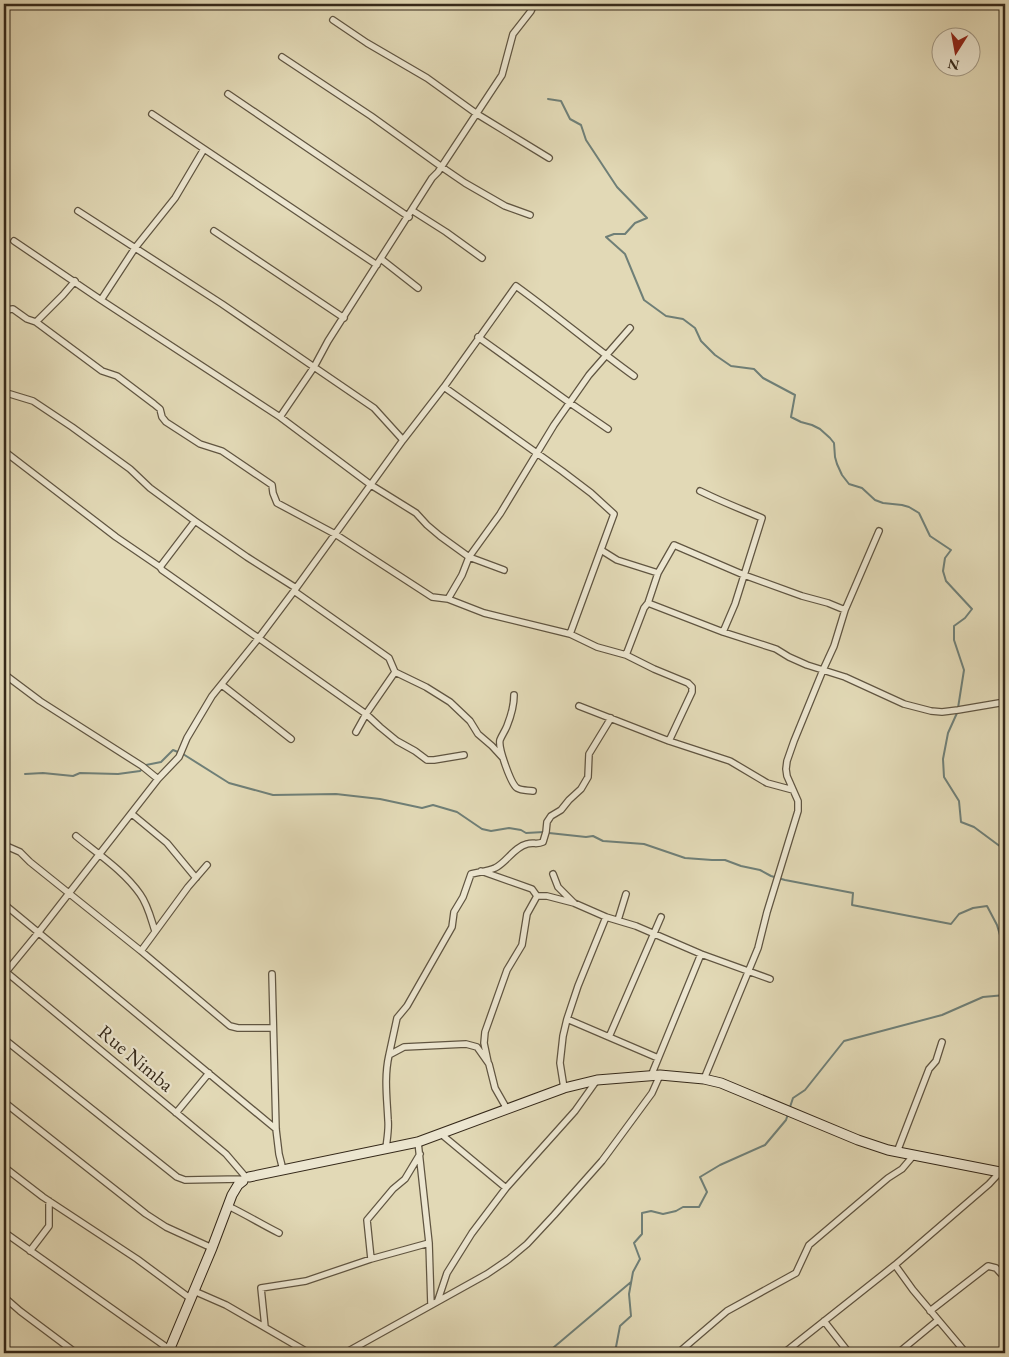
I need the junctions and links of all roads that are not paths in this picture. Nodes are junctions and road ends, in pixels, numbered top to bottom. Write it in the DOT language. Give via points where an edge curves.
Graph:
graph roads {
  1 [pos="534,4"];
  2 [pos="333,20"];
  3 [pos="282,57"];
  4 [pos="228,94"];
  5 [pos="152,114"];
  6 [pos="477,114"];
  7 [pos="204,149"];
  8 [pos="549,158"];
  9 [pos="441,166"];
  10 [pos="78,211"];
  11 [pos="413,211"];
  12 [pos="530,215"];
  13 [pos="409,217"];
  14 [pos="214,231"];
  15 [pos="14,242"];
  16 [pos="135,248"];
  17 [pos="482,258"];
  18 [pos="379,262"];
  19 [pos="75,281"];
  20 [pos="418,288"];
  21 [pos="101,300"];
  22 [pos="4,313"];
  23 [pos="344,318"];
  24 [pos="36,322"];
  25 [pos="630,328"];
  26 [pos="478,336"];
  27 [pos="606,356"];
  28 [pos="314,367"];
  29 [pos="634,376"];
  30 [pos="444,386"];
  31 [pos="4,394"];
  32 [pos="570,403"];
  33 [pos="280,417"];
  34 [pos="608,429"];
  35 [pos="403,440"];
  36 [pos="4,451"];
  37 [pos="536,453"];
  38 [pos="371,485"];
  39 [pos="700,491"];
  40 [pos="195,521"];
  41 [pos="880,531"];
  42 [pos="335,534"];
  43 [pos="601,550"];
  44 [pos="469,557"];
  45 [pos="160,567"];
  46 [pos="504,570"];
  47 [pos="658,573"];
  48 [pos="744,575"];
  49 [pos="295,590"];
  50 [pos="448,599"];
  51 [pos="648,603"];
  52 [pos="845,610"];
  53 [pos="724,632"];
  54 [pos="570,634"];
  55 [pos="258,639"];
  56 [pos="626,655"];
  57 [pos="823,670"];
  58 [pos="395,672"];
  59 [pos="4,674"];
  60 [pos="222,685"];
  61 [pos="514,695"];
  62 [pos="1005,702"];
  63 [pos="579,706"];
  64 [pos="366,714"];
  65 [pos="611,718"];
  66 [pos="356,732"];
  67 [pos="291,739"];
  68 [pos="669,741"];
  69 [pos="464,755"];
  70 [pos="503,758"];
  71 [pos="158,780"];
  72 [pos="533,790"];
  73 [pos="793,790"];
  74 [pos="132,814"];
  75 [pos="76,836"];
  76 [pos="4,845"];
  77 [pos="99,855"];
  78 [pos="207,865"];
  79 [pos="480,871"];
  80 [pos="553,874"];
  81 [pos="196,878"];
  82 [pos="70,893"];
  83 [pos="626,894"];
  84 [pos="537,896"];
  85 [pos="574,903"];
  86 [pos="4,904"];
  87 [pos="606,917"];
  88 [pos="661,917"];
  89 [pos="618,920"];
  90 [pos="155,931"];
  91 [pos="38,933"];
  92 [pos="654,934"];
  93 [pos="140,951"];
  94 [pos="701,954"];
  95 [pos="749,970"];
  96 [pos="5,971"];
  97 [pos="272,974"];
  98 [pos="770,979"];
  99 [pos="567,1019"];
  100 [pos="273,1028"];
  101 [pos="608,1037"];
  102 [pos="4,1039"];
  103 [pos="942,1042"];
  104 [pos="389,1055"];
  105 [pos="658,1058"];
  106 [pos="489,1064"];
  107 [pos="209,1073"];
  108 [pos="660,1075"];
  109 [pos="651,1076"];
  110 [pos="704,1079"];
  111 [pos="598,1080"];
  112 [pos="564,1088"];
  113 [pos="4,1102"];
  114 [pos="507,1109"];
  115 [pos="176,1113"];
  116 [pos="276,1129"];
  117 [pos="441,1134"];
  118 [pos="418,1142"];
  119 [pos="386,1148"];
  120 [pos="897,1152"];
  121 [pos="420,1154"];
  122 [pos="913,1156"];
  123 [pos="4,1168"];
  124 [pos="283,1170"];
  125 [pos="1003,1172"];
  126 [pos="244,1178"];
  127 [pos="506,1188"];
  128 [pos="49,1201"];
  129 [pos="228,1206"];
  130 [pos="4,1232"];
  131 [pos="279,1233"];
  132 [pos="429,1243"];
  133 [pos="212,1248"];
  134 [pos="30,1251"];
  135 [pos="372,1259"];
  136 [pos="895,1265"];
  137 [pos="1005,1278"];
  138 [pos="192,1295"];
  139 [pos="4,1297"];
  140 [pos="438,1300"];
  141 [pos="431,1304"];
  142 [pos="930,1311"];
  143 [pos="938,1320"];
  144 [pos="824,1321"];
  145 [pos="265,1327"];
  146 [pos="168,1351"];
  147 [pos="76,1353"];
  148 [pos="309,1353"];
  149 [pos="345,1353"];
  150 [pos="678,1353"];
  151 [pos="784,1353"];
  152 [pos="849,1353"];
  153 [pos="898,1353"];
  154 [pos="966,1353"];
  1 -- 6 [label="street" via="513,34 502,76"];
  2 -- 6 [label="street" via="427,78"];
  3 -- 9 [label="street"];
  4 -- 13 [label="street"];
  5 -- 7 [label="street"];
  6 -- 8 [label="street"];
  6 -- 9 [label="street"];
  7 -- 16 [label="street" via="175,198"];
  7 -- 18 [label="street"];
  9 -- 11 [label="street"];
  9 -- 12 [label="street" via="505,206"];
  10 -- 16 [label="street"];
  11 -- 13 [label="street"];
  11 -- 17 [label="street"];
  13 -- 18 [label="street"];
  14 -- 23 [label="street"];
  15 -- 19 [label="street"];
  16 -- 21 [label="street"];
  16 -- 28 [label="street"];
  18 -- 20 [label="street"];
  18 -- 23 [label="street"];
  19 -- 21 [label="street"];
  19 -- 24 [label="street"];
  21 -- 33 [label="street"];
  22 -- 24 [label="street" via="12,309"];
  23 -- 28 [label="street"];
  24 -- 42 [label="street" via="102,371 117,376 154,404 166,422 200,444 222,451 272,485 277,503"];
  25 -- 27 [label="street"];
  26 -- 27 [label="street" via="516,286"];
  26 -- 30 [label="street"];
  26 -- 32 [label="street"];
  27 -- 29 [label="street"];
  27 -- 32 [label="street"];
  28 -- 33 [label="street"];
  28 -- 35 [label="street" via="374,408"];
  30 -- 35 [label="street"];
  30 -- 37 [label="street"];
  31 -- 40 [label="street" via="33,401 130,469"];
  32 -- 34 [label="street"];
  32 -- 37 [label="street"];
  33 -- 38 [label="street"];
  35 -- 38 [label="street"];
  36 -- 45 [label="street"];
  37 -- 43 [label="street" via="614,514"];
  37 -- 44 [label="street" via="500,514"];
  38 -- 42 [label="street"];
  38 -- 44 [label="street" via="416,513"];
  39 -- 48 [label="street" via="762,518"];
  40 -- 45 [label="street"];
  40 -- 49 [label="street"];
  41 -- 52 [label="street"];
  42 -- 49 [label="street"];
  42 -- 50 [label="street" via="432,596"];
  43 -- 47 [label="street" via="617,560"];
  43 -- 54 [label="street"];
  44 -- 46 [label="street"];
  44 -- 50 [label="street"];
  45 -- 55 [label="street"];
  47 -- 48 [label="street" via="674,545"];
  47 -- 51 [label="street"];
  48 -- 52 [label="street"];
  48 -- 53 [label="street"];
  49 -- 55 [label="street"];
  49 -- 58 [label="street" via="390,658"];
  50 -- 54 [label="street" via="484,613"];
  51 -- 53 [label="street"];
  51 -- 56 [label="street"];
  52 -- 57 [label="street"];
  53 -- 57 [label="street" via="776,649"];
  54 -- 56 [label="street" via="596,647"];
  55 -- 60 [label="street"];
  55 -- 64 [label="street"];
  56 -- 68 [label="street" via="692,687"];
  57 -- 62 [label="street" via="904,704 931,711"];
  57 -- 73 [label="street" via="787,761 787,776"];
  58 -- 64 [label="street"];
  58 -- 70 [label="street" via="450,702"];
  59 -- 71 [label="street"];
  60 -- 67 [label="street"];
  60 -- 71 [label="street" via="212,696 179,756"];
  61 -- 70 [label="street" via="514,706 500,742"];
  63 -- 65 [label="street"];
  64 -- 66 [label="street"];
  64 -- 69 [label="street" via="427,760"];
  65 -- 68 [label="street"];
  65 -- 79 [label="street" via="589,754 585,783 546,822 543,842 527,844 494,868"];
  68 -- 73 [label="street" via="730,761 766,783"];
  70 -- 72 [label="street" via="515,786 520,790"];
  71 -- 74 [label="street"];
  73 -- 95 [label="street" via="798,811"];
  74 -- 77 [label="street"];
  74 -- 81 [label="street" via="167,843"];
  75 -- 77 [label="street"];
  76 -- 82 [label="street" via="20,852"];
  77 -- 82 [label="street"];
  77 -- 90 [label="street" via="141,895"];
  78 -- 81 [label="street"];
  79 -- 84 [label="street" via="532,889"];
  79 -- 104 [label="street" via="471,874 454,912 452,927 397,1018"];
  80 -- 85 [label="street" via="558,887"];
  81 -- 90 [label="street"];
  82 -- 91 [label="street"];
  82 -- 93 [label="street"];
  83 -- 89 [label="street"];
  84 -- 85 [label="street"];
  84 -- 106 [label="street" via="527,914 522,945 507,970 485,1032"];
  85 -- 87 [label="street"];
  86 -- 91 [label="street"];
  87 -- 89 [label="street"];
  87 -- 99 [label="street"];
  88 -- 92 [label="street"];
  89 -- 92 [label="street"];
  90 -- 93 [label="street"];
  91 -- 96 [label="street"];
  91 -- 107 [label="street"];
  92 -- 94 [label="street"];
  92 -- 101 [label="street"];
  93 -- 100 [label="street" via="230,1026"];
  94 -- 95 [label="street"];
  94 -- 105 [label="street"];
  95 -- 98 [label="street"];
  95 -- 110 [label="street"];
  96 -- 115 [label="street, Rue Nimba"];
  97 -- 100 [label="street"];
  99 -- 101 [label="street"];
  99 -- 112 [label="street" via="560,1064"];
  100 -- 116 [label="street"];
  101 -- 105 [label="street"];
  102 -- 126 [label="street" via="177,1177 185,1180"];
  103 -- 120 [label="street"];
  104 -- 106 [label="street" via="404,1047 466,1044 477,1047"];
  104 -- 119 [label="street" via="386,1066 389,1122"];
  105 -- 109 [label="street"];
  106 -- 114 [label="street" via="495,1088"];
  107 -- 115 [label="street"];
  107 -- 116 [label="street"];
  108 -- 109 [label="street"];
  108 -- 110 [label="street"];
  108 -- 140 [label="street" via="652,1093 602,1161 527,1244 487,1274"];
  109 -- 111 [label="street"];
  110 -- 120 [label="street" via="721,1083 858,1140"];
  111 -- 112 [label="street"];
  111 -- 127 [label="street" via="575,1111"];
  112 -- 114 [label="street"];
  113 -- 133 [label="street" via="146,1214"];
  114 -- 117 [label="street"];
  115 -- 126 [label="street, Rue Nimba" via="226,1154"];
  116 -- 124 [label="street"];
  117 -- 118 [label="street"];
  117 -- 127 [label="street"];
  118 -- 119 [label="street"];
  118 -- 121 [label="street"];
  119 -- 124 [label="street"];
  120 -- 122 [label="street"];
  121 -- 132 [label="street"];
  121 -- 135 [label="street" via="405,1179 367,1220"];
  122 -- 125 [label="street"];
  122 -- 150 [label="street" via="902,1170 888,1178 809,1245 796,1274 727,1311"];
  123 -- 128 [label="street"];
  124 -- 126 [label="street"];
  125 -- 136 [label="street"];
  126 -- 129 [label="street"];
  127 -- 140 [label="street" via="472,1232 447,1273"];
  128 -- 134 [label="street" via="49,1226"];
  128 -- 138 [label="street"];
  129 -- 131 [label="street"];
  129 -- 133 [label="street"];
  130 -- 134 [label="street"];
  132 -- 135 [label="street"];
  132 -- 141 [label="street"];
  133 -- 138 [label="street"];
  134 -- 146 [label="street"];
  135 -- 145 [label="street" via="306,1281 261,1288"];
  136 -- 142 [label="street"];
  136 -- 144 [label="street"];
  137 -- 142 [label="street" via="996,1268 988,1266"];
  138 -- 145 [label="street" via="226,1305"];
  138 -- 146 [label="street"];
  139 -- 147 [label="street"];
  140 -- 141 [label="street"];
  141 -- 149 [label="street"];
  142 -- 143 [label="street"];
  143 -- 153 [label="street"];
  143 -- 154 [label="street"];
  144 -- 151 [label="street"];
  144 -- 152 [label="street"];
  145 -- 148 [label="street"];
}
